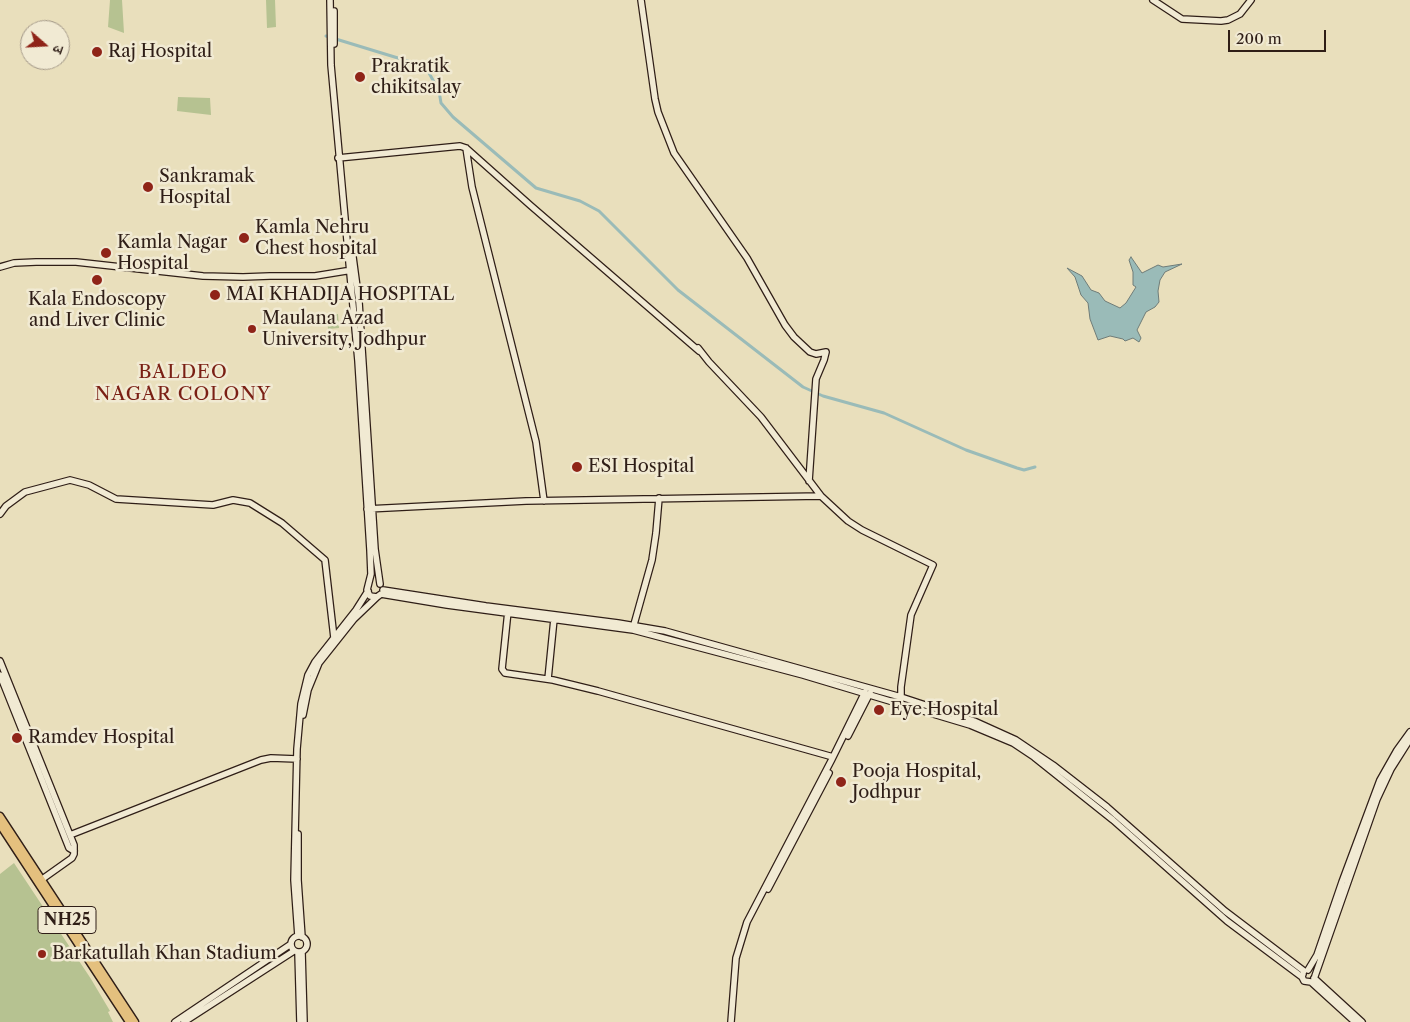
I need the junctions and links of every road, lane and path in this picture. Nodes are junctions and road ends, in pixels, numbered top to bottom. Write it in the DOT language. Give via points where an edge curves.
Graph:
graph roads {
  1 [pos="332,0"];
  2 [pos="641,0"];
  3 [pos="1153,0"];
  4 [pos="1251,0"];
  5 [pos="466,148"];
  6 [pos="340,158"];
  7 [pos="0,268"];
  8 [pos="352,270"];
  9 [pos="809,481"];
  10 [pos="820,496"];
  11 [pos="659,498"];
  12 [pos="544,500"];
  13 [pos="370,508"];
  14 [pos="0,514"];
  15 [pos="368,589"];
  16 [pos="380,591"];
  17 [pos="508,611"];
  18 [pos="554,619"];
  19 [pos="633,628"];
  20 [pos="334,638"];
  21 [pos="0,661"];
  22 [pos="0,675"];
  23 [pos="548,679"];
  24 [pos="868,691"];
  25 [pos="902,697"];
  26 [pos="1410,732"];
  27 [pos="1410,739"];
  28 [pos="833,757"];
  29 [pos="296,759"];
  30 [pos="0,816"];
  31 [pos="4,832"];
  32 [pos="70,836"];
  33 [pos="74,851"];
  34 [pos="41,880"];
  35 [pos="300,936"];
  36 [pos="291,944"];
  37 [pos="298,952"];
  38 [pos="1305,973"];
  39 [pos="1313,979"];
  40 [pos="134,1022"];
  41 [pos="175,1022"];
  42 [pos="184,1022"];
  43 [pos="300,1022"];
  44 [pos="304,1022"];
  45 [pos="732,1022"];
  46 [pos="1355,1022"];
  47 [pos="1362,1022"];
  1 -- 6 [label="street"];
  2 -- 9 [label="street" via="655,99 674,153 747,258 794,337 810,352 826,352 816,379"];
  3 -- 4 [label="street" via="1182,19 1221,21 1240,14"];
  5 -- 6 [label="street"];
  5 -- 9 [label="street" via="578,241 698,348 761,417"];
  5 -- 12 [label="street" via="472,187 536,442"];
  6 -- 8 [label="street"];
  7 -- 8 [label="street" via="62,264 243,280 315,276"];
  8 -- 13 [label="street" via="359,302"];
  9 -- 10 [label="street"];
  10 -- 11 [label="street"];
  10 -- 25 [label="street" via="862,530 933,565 911,615"];
  11 -- 12 [label="street"];
  11 -- 19 [label="street" via="652,560"];
  12 -- 13 [label="street"];
  13 -- 15 [label="street" via="371,574"];
  13 -- 16 [label="street"];
  14 -- 20 [label="street" via="25,492 70,480 85,483 116,499 213,505 233,500 250,503 282,523 325,560"];
  15 -- 16 [label="street" via="370,596"];
  15 -- 16 [label="street" via="373,582"];
  15 -- 20 [label="street"];
  16 -- 17 [label="street"];
  16 -- 35 [label="street" via="319,663 308,690 300,751"];
  17 -- 18 [label="street"];
  17 -- 19 [label="street"];
  17 -- 23 [label="street" via="503,671"];
  18 -- 19 [label="street"];
  18 -- 23 [label="street"];
  19 -- 24 [label="street" via="680,635"];
  20 -- 29 [label="street" via="315,662 307,680 301,704"];
  21 -- 32 [label="street"];
  22 -- 33 [label="street" via="69,848"];
  23 -- 28 [label="street"];
  24 -- 25 [label="street"];
  24 -- 28 [label="street"];
  24 -- 38 [label="street" via="970,725 1027,752 1113,820 1227,921"];
  24 -- 45 [label="street" via="750,923 740,956"];
  25 -- 38 [label="street" via="974,721 1038,754 1107,807 1225,911"];
  26 -- 38 [label="street" via="1380,780 1318,955"];
  27 -- 39 [label="street" via="1391,769 1378,799"];
  28 -- 45 [label="street" via="746,922 736,958"];
  29 -- 32 [label="street" via="262,760"];
  29 -- 35 [label="street" via="294,880"];
  30 -- 31 [label="main road, NH25"];
  31 -- 34 [label="main road, NH25"];
  31 -- 40 [label="main road, NH25"];
  32 -- 33 [label="street"];
  33 -- 34 [label="street" via="72,858"];
  34 -- 40 [label="main road, NH25"];
  35 -- 36 [label="street"];
  35 -- 37 [label="street" via="308,944 306,949"];
  36 -- 37 [label="street"];
  36 -- 41 [label="street"];
  37 -- 42 [label="street"];
  37 -- 43 [label="street"];
  37 -- 44 [label="street"];
  38 -- 39 [label="street" via="1313,972"];
  38 -- 39 [label="street" via="1305,982"];
  39 -- 46 [label="street"];
  39 -- 47 [label="street"];
}
